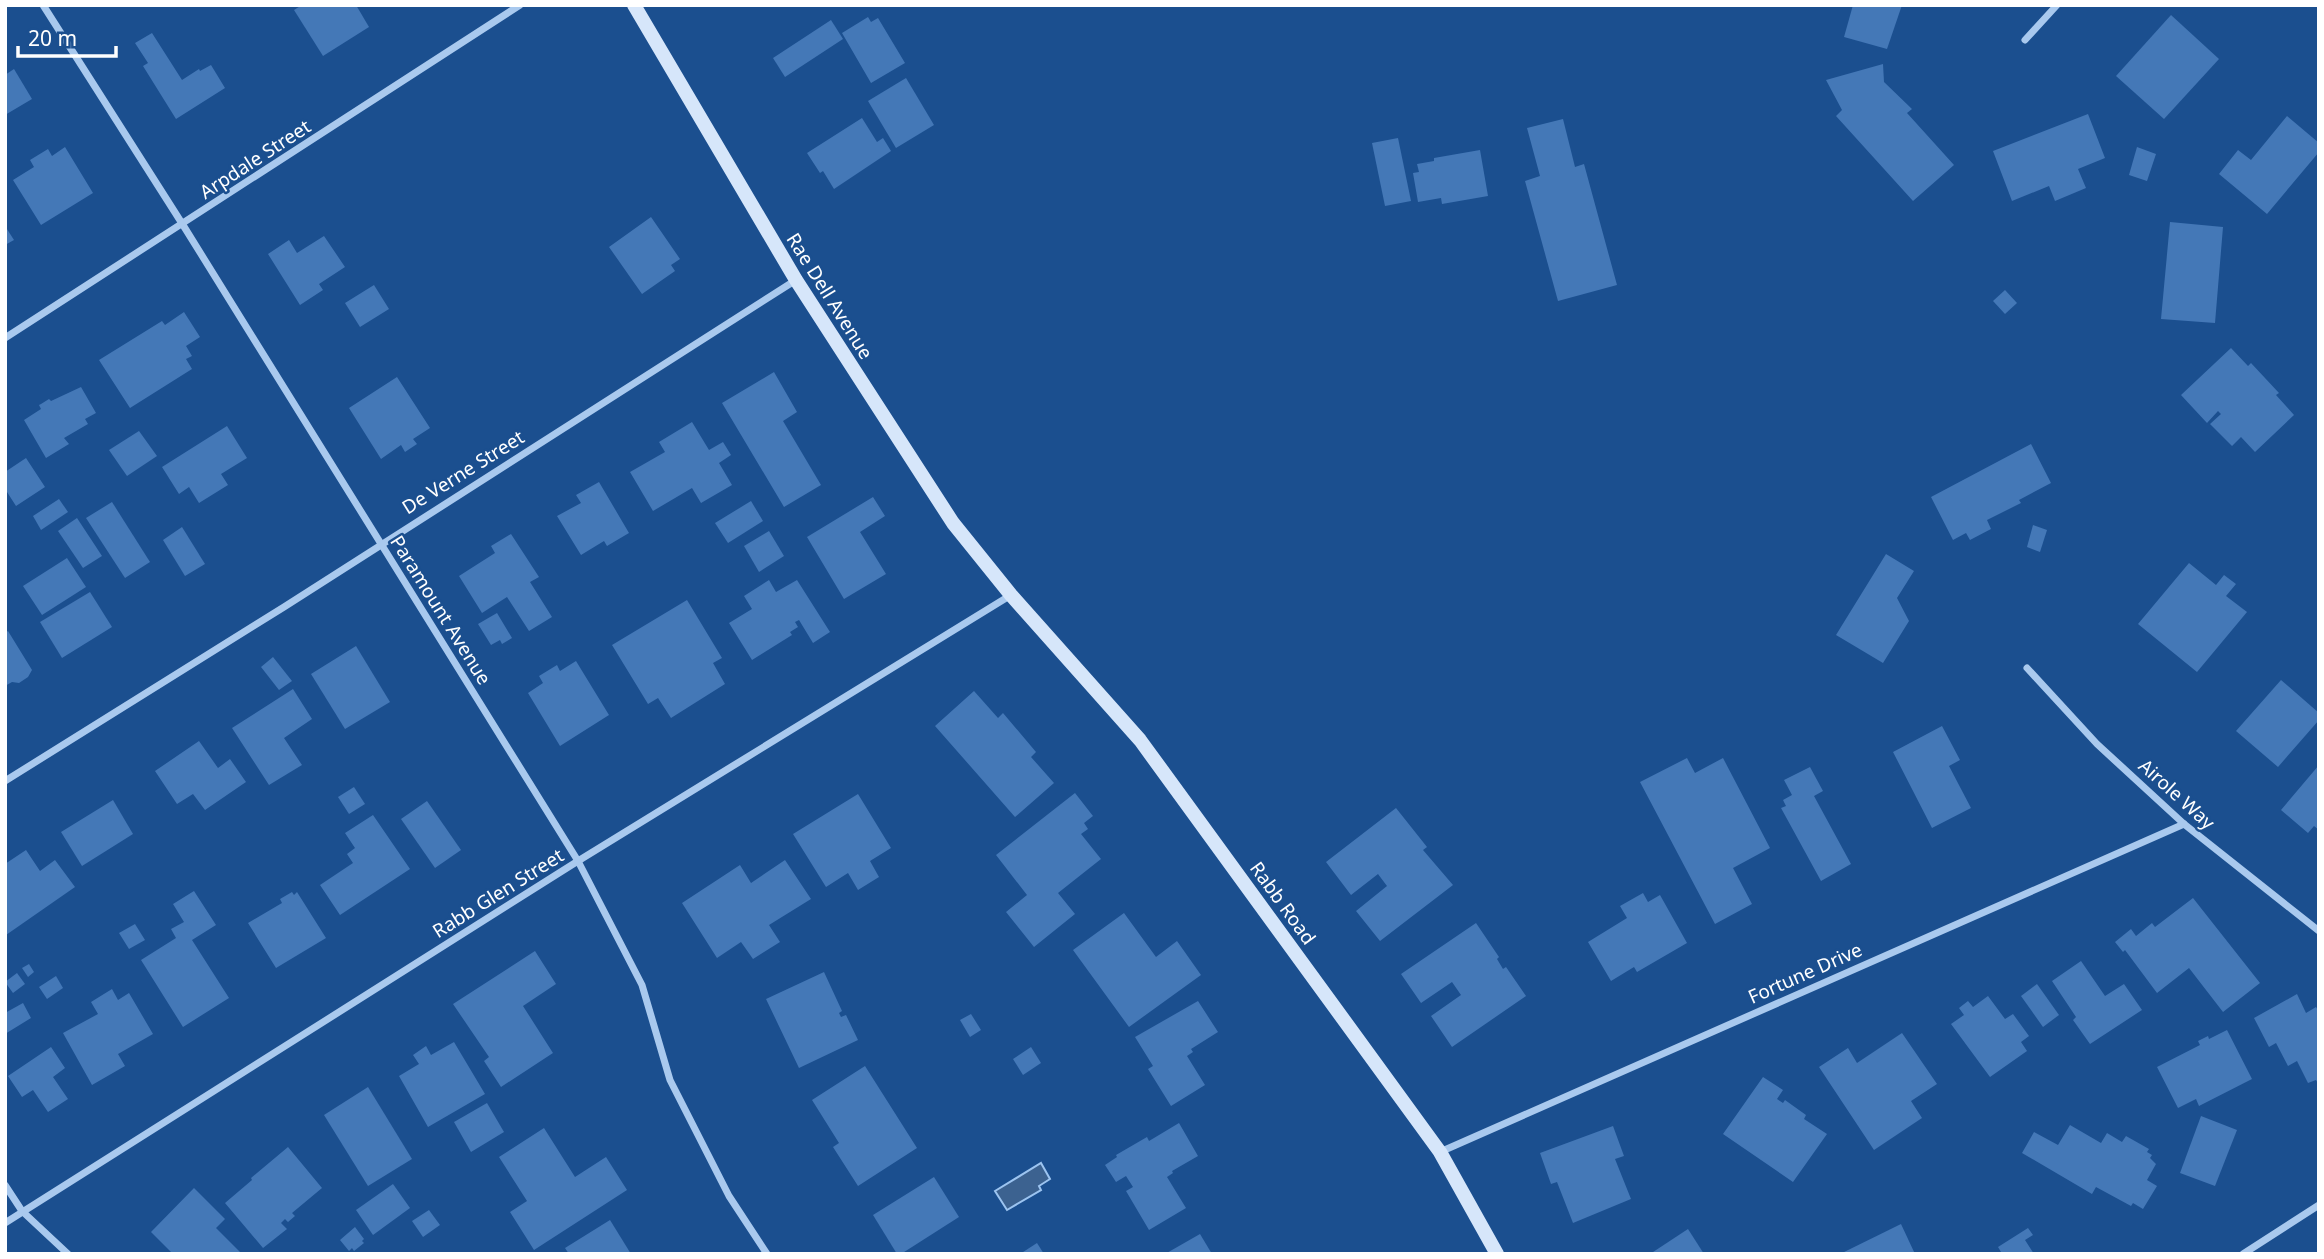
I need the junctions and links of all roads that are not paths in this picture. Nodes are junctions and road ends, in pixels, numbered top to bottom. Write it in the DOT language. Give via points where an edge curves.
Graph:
graph roads {
  1 [pos="43,5"];
  2 [pos="520,5"];
  3 [pos="634,5"];
  4 [pos="2057,5"];
  5 [pos="2025,40"];
  6 [pos="183,225"];
  7 [pos="796,280"];
  8 [pos="5,338"];
  9 [pos="381,543"];
  10 [pos="1011,595"];
  11 [pos="2027,668"];
  12 [pos="5,781"];
  13 [pos="2184,824"];
  14 [pos="578,861"];
  15 [pos="2319,931"];
  16 [pos="1440,1152"];
  17 [pos="5,1185"];
  18 [pos="2319,1205"];
  19 [pos="22,1212"];
  20 [pos="5,1223"];
  21 [pos="68,1254"];
  22 [pos="767,1254"];
  23 [pos="1497,1254"];
  24 [pos="2243,1254"];
  1 -- 6 [label="street, Paramount Avenue"];
  2 -- 6 [label="street, Arpdale Street"];
  3 -- 7 [label="street, Rae Dell Avenue"];
  4 -- 5 [label="street"];
  6 -- 8 [label="street, Arpdale Street"];
  6 -- 9 [label="street, Paramount Avenue"];
  7 -- 9 [label="street, De Verne Street"];
  7 -- 10 [label="street, Rae Dell Avenue" via="953,523"];
  9 -- 12 [label="street, De Verne Street"];
  9 -- 14 [label="street, Paramount Avenue"];
  10 -- 14 [label="street, Rabb Glen Street"];
  10 -- 16 [label="street, Rabb Road" via="1140,740"];
  11 -- 13 [label="street, Airole Way" via="2097,744"];
  13 -- 15 [label="street, Airole Way"];
  13 -- 16 [label="street, Fortune Drive"];
  14 -- 19 [label="street, Rabb Glen Street"];
  14 -- 22 [label="street, Paramount Avenue" via="642,985 670,1080 729,1196"];
  16 -- 23 [label="street, Rabb Road"];
  17 -- 19 [label="street"];
  18 -- 24 [label="street"];
  19 -- 20 [label="street, Rabb Glen Street"];
  19 -- 21 [label="street"];
}
